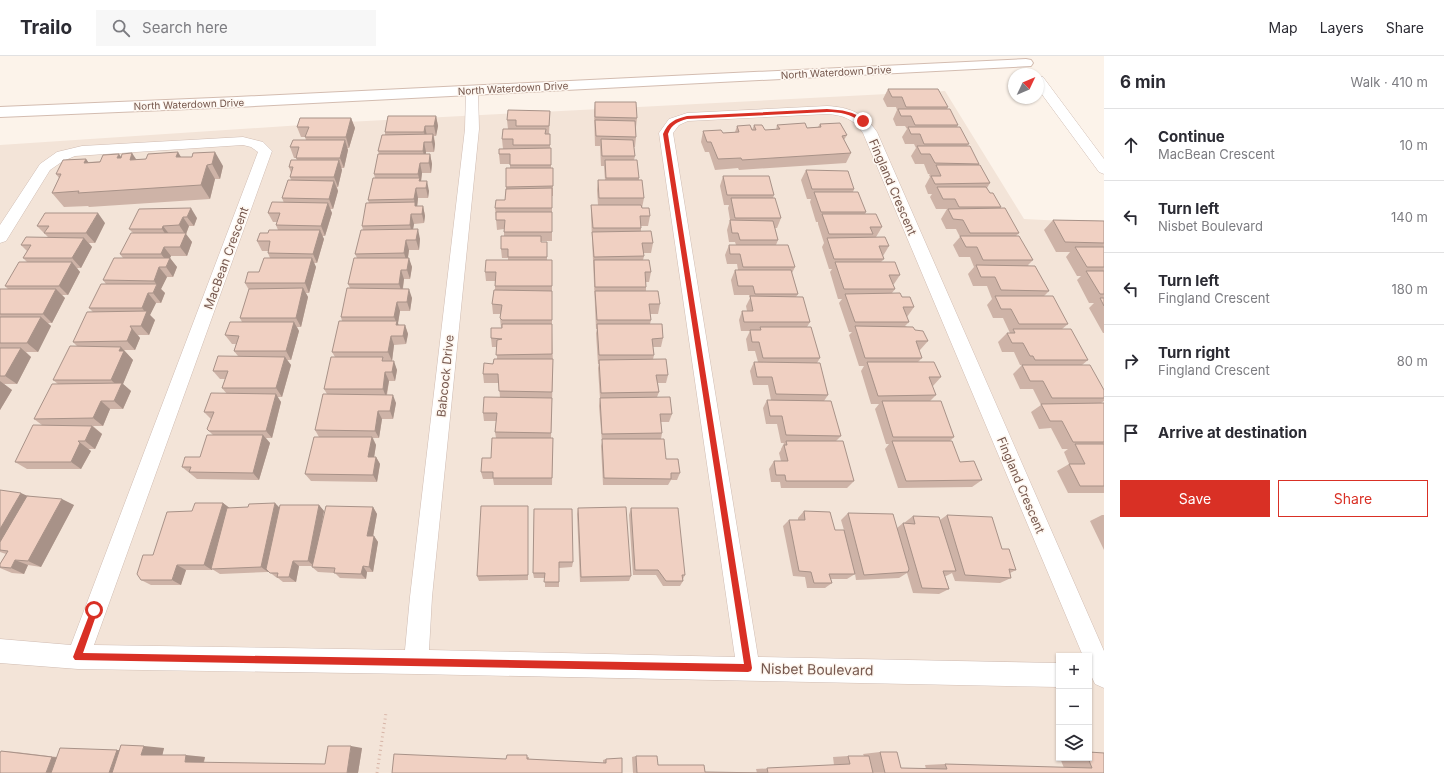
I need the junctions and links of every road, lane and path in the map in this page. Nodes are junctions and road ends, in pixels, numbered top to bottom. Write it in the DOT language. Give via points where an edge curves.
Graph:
graph roads {
  1 [pos="1008,70"];
  2 [pos="1044,88"];
  3 [pos="472,90"];
  4 [pos="0,112"];
  5 [pos="1104,169"];
  6 [pos="0,237"];
  7 [pos="0,651"];
  8 [pos="78,657"];
  9 [pos="416,662"];
  10 [pos="748,668"];
  11 [pos="1056,675"];
  12 [pos="1099,676"];
  13 [pos="386,713"];
  14 [pos="377,773"];
  1 -- 3 [label="main road, North Waterdown Drive"];
  2 -- 5 [label="street"];
  3 -- 4 [label="main road, North Waterdown Drive"];
  3 -- 9 [label="street, Babcock Drive" via="472,129"];
  6 -- 8 [label="street, MacBean Crescent" via="45,167 53,159 64,154 82,150 244,142 253,142 265,151"];
  7 -- 8 [label="street, Nisbet Boulevard"];
  8 -- 9 [label="street, Nisbet Boulevard"];
  9 -- 10 [label="street, Nisbet Boulevard"];
  10 -- 11 [label="street, Nisbet Boulevard"];
  10 -- 12 [label="street, Fingland Crescent" via="666,134 669,126 675,121 687,117 827,110 854,115 863,121 870,132"];
  13 -- 14 [label="path"];
}
